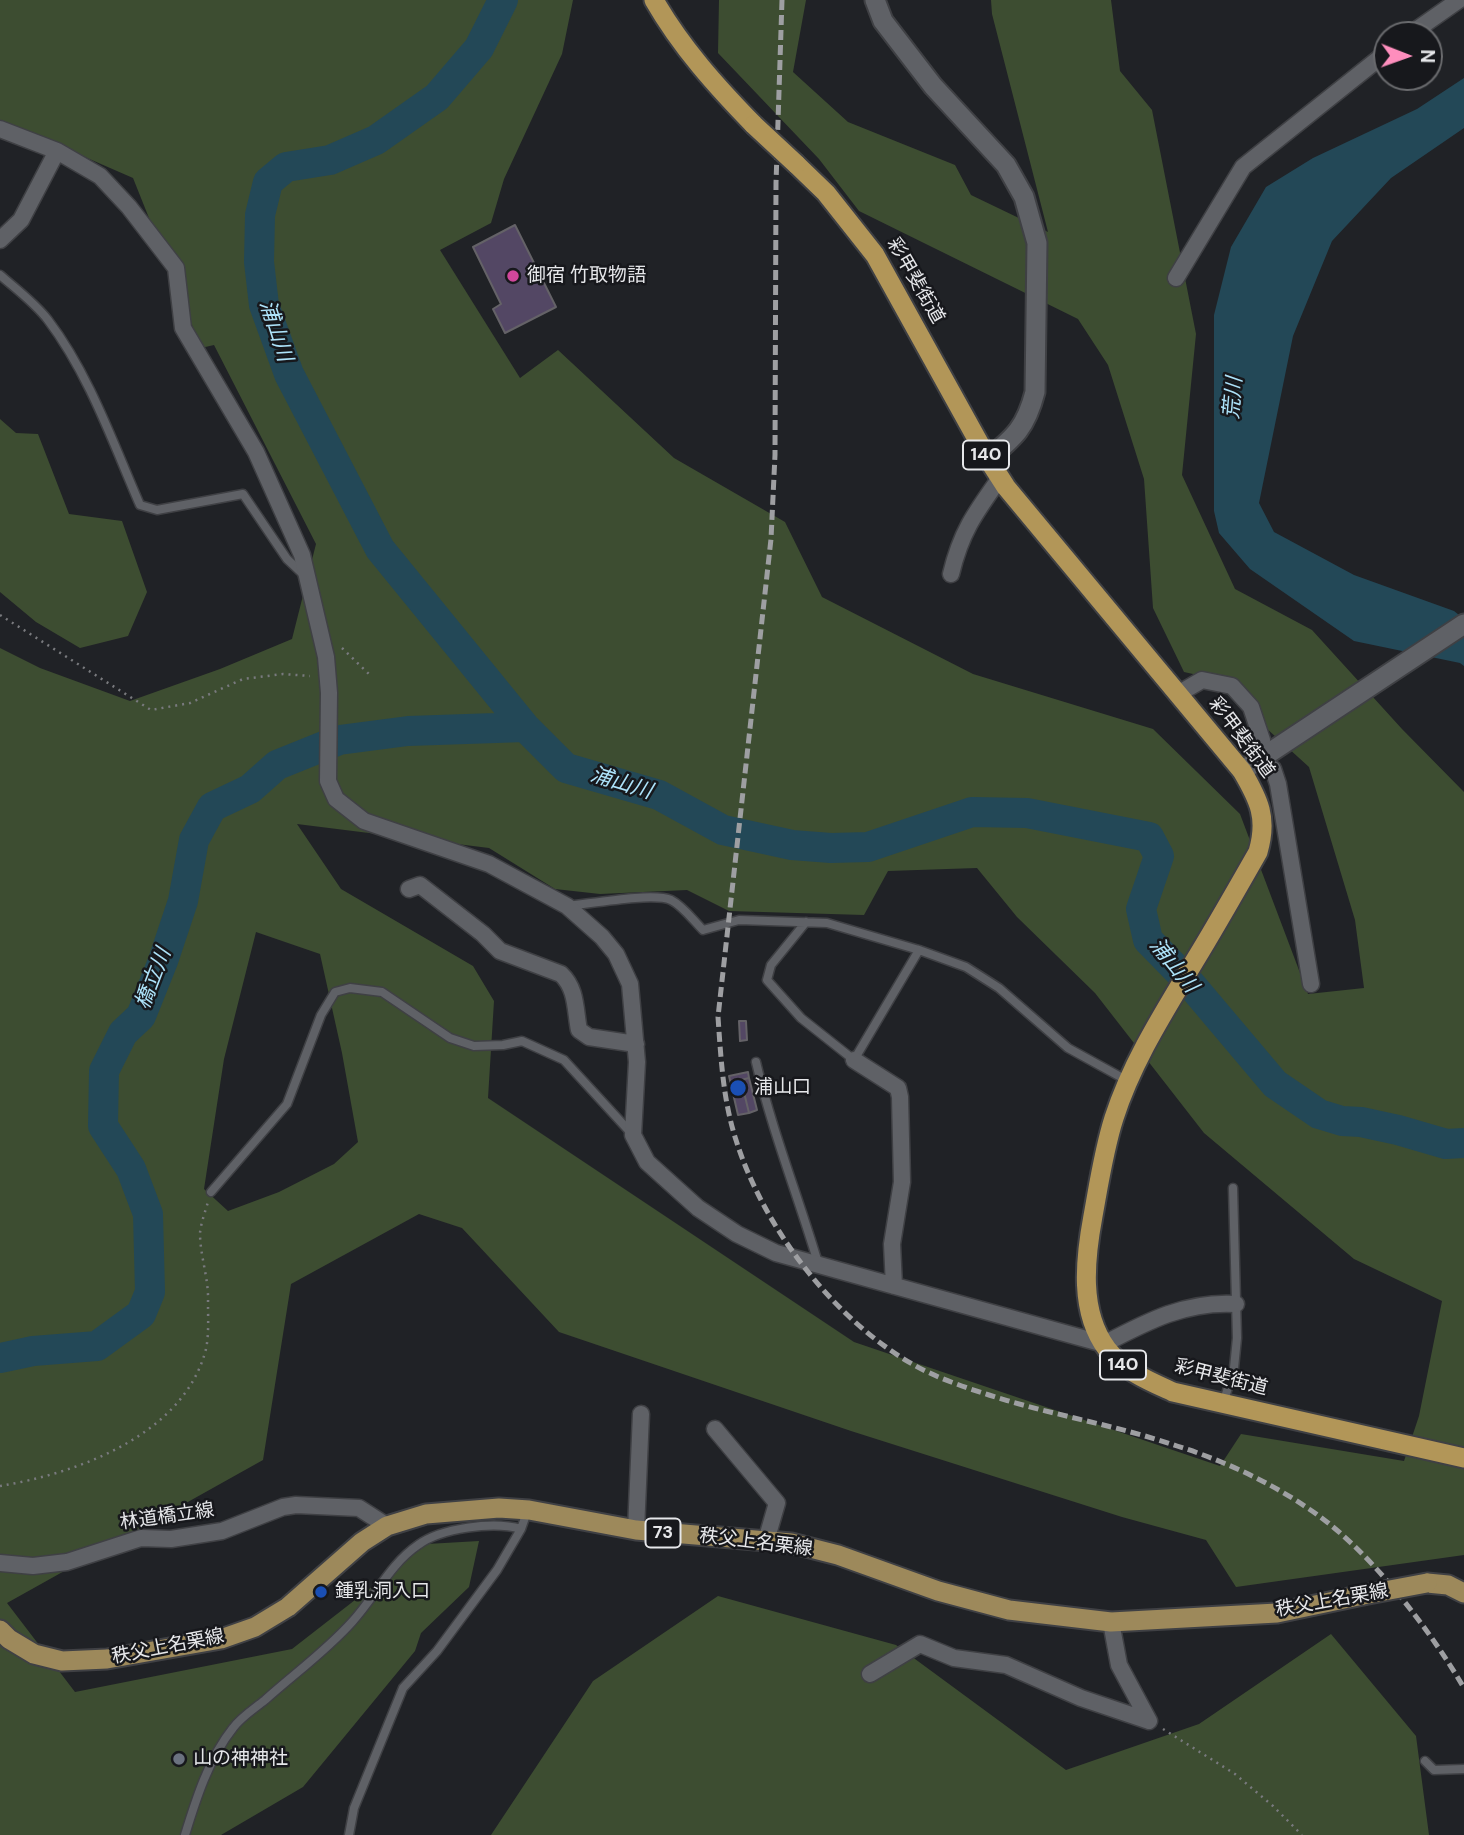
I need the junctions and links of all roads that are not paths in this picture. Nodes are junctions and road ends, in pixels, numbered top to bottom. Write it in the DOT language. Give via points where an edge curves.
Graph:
graph roads {
  1 [pos="654,0"];
  2 [pos="875,0"];
  3 [pos="1459,0"];
  4 [pos="1429,21"];
  5 [pos="1373,63"];
  6 [pos="0,130"];
  7 [pos="57,151"];
  8 [pos="0,240"];
  9 [pos="0,275"];
  10 [pos="1176,278"];
  11 [pos="988,460"];
  12 [pos="1000,478"];
  13 [pos="951,574"];
  14 [pos="308,579"];
  15 [pos="1464,624"];
  16 [pos="1178,694"];
  17 [pos="1262,740"];
  18 [pos="1273,769"];
  19 [pos="1242,771"];
  20 [pos="410,889"];
  21 [pos="567,906"];
  22 [pos="806,922"];
  23 [pos="919,950"];
  24 [pos="1311,984"];
  25 [pos="636,1044"];
  26 [pos="854,1060"];
  27 [pos="756,1062"];
  28 [pos="1128,1081"];
  29 [pos="633,1135"];
  30 [pos="1233,1188"];
  31 [pos="211,1192"];
  32 [pos="818,1264"];
  33 [pos="894,1286"];
  34 [pos="1236,1304"];
  35 [pos="1104,1344"];
  36 [pos="1223,1404"];
  37 [pos="641,1414"];
  38 [pos="715,1429"];
  39 [pos="1464,1458"];
  40 [pos="528,1510"];
  41 [pos="387,1525"];
  42 [pos="521,1529"];
  43 [pos="636,1530"];
  44 [pos="766,1541"];
  45 [pos="0,1563"];
  46 [pos="1464,1592"];
  47 [pos="1111,1622"];
  48 [pos="0,1630"];
  49 [pos="870,1674"];
  50 [pos="1425,1761"];
  51 [pos="1464,1769"];
  52 [pos="186,1835"];
  53 [pos="349,1835"];
  1 -- 11 [label="highway, 彩甲斐街道 / 140, bridge" via="719,89 826,193 875,255"];
  2 -- 11 [label="street" via="883,21 933,86 1006,165 1024,197 1037,243 1032,402 1022,428"];
  3 -- 4 [label="street"];
  5 -- 10 [label="street" via="1243,167"];
  6 -- 7 [label="street"];
  7 -- 8 [label="street" via="21,220"];
  7 -- 14 [label="street" via="100,176 176,268 183,328 257,452"];
  9 -- 14 [label="lane" via="46,317 66,347 140,505 156,510 243,494 287,559"];
  11 -- 12 [label="highway, 彩甲斐街道 / 140"];
  12 -- 13 [label="street" via="959,543"];
  12 -- 16 [label="highway, 彩甲斐街道 / 140"];
  14 -- 21 [label="street" via="328,685 328,781 336,799 364,821 489,864"];
  15 -- 19 [label="street"];
  16 -- 17 [label="street" via="1202,680 1232,686 1251,707"];
  16 -- 19 [label="highway, 彩甲斐街道 / 140"];
  18 -- 24 [label="street"];
  19 -- 28 [label="highway, 彩甲斐街道 / 140" via="1259,800 1263,837 1258,852 1152,1031"];
  20 -- 25 [label="street" via="420,885 431,892 500,951 561,974 574,995 579,1030 589,1037"];
  21 -- 22 [label="lane" via="669,899 703,930 739,920"];
  21 -- 25 [label="street" via="616,954 630,984"];
  22 -- 23 [label="lane" via="827,923"];
  22 -- 26 [label="lane" via="771,965 767,980 800,1017"];
  23 -- 26 [label="lane"];
  23 -- 28 [label="lane" via="966,967 999,988 1068,1048"];
  25 -- 29 [label="street"];
  26 -- 33 [label="street" via="898,1088 900,1097 902,1182 892,1244"];
  27 -- 32 [label="lane"];
  28 -- 35 [label="highway, 彩甲斐街道 / 140" via="1114,1116 1089,1235 1088,1302"];
  29 -- 31 [label="lane" via="564,1060 522,1041 474,1046 450,1038 382,992 350,988 335,992 321,1015 286,1104"];
  29 -- 32 [label="street" via="647,1162 698,1208 776,1253"];
  30 -- 34 [label="lane"];
  32 -- 33 [label="street"];
  33 -- 35 [label="street"];
  34 -- 35 [label="street" via="1211,1302 1155,1317"];
  34 -- 36 [label="lane" via="1234,1368"];
  35 -- 36 [label="highway, 彩甲斐街道 / 140" via="1139,1376 1173,1392"];
  36 -- 39 [label="highway, 彩甲斐街道 / 140"];
  37 -- 43 [label="street"];
  38 -- 44 [label="street" via="777,1503"];
  40 -- 41 [label="main road, 秩父上名栗線 / 73" via="426,1514"];
  40 -- 42 [label="lane"];
  40 -- 43 [label="main road, 秩父上名栗線 / 73"];
  41 -- 45 [label="street, 林道橋立線" via="359,1508 296,1505 222,1531 171,1539 141,1538 67,1562"];
  41 -- 48 [label="main road, 秩父上名栗線 / 73" via="288,1606 255,1627 221,1639 107,1659 62,1661 34,1654"];
  42 -- 52 [label="lane" via="495,1525 466,1528 419,1544 401,1559 326,1650 233,1727 202,1786"];
  42 -- 53 [label="lane" via="437,1651 403,1688 354,1808"];
  43 -- 44 [label="main road, 秩父上名栗線 / 73"];
  44 -- 47 [label="main road, 秩父上名栗線 / 73" via="838,1555 938,1591 1009,1610"];
  46 -- 47 [label="main road, 秩父上名栗線 / 73, bridge" via="1448,1584 1427,1583 1278,1613"];
  47 -- 49 [label="street" via="1119,1665 1149,1721 1080,1698 1006,1665 954,1658 920,1644"];
  50 -- 51 [label="lane" via="1434,1770"];
}
